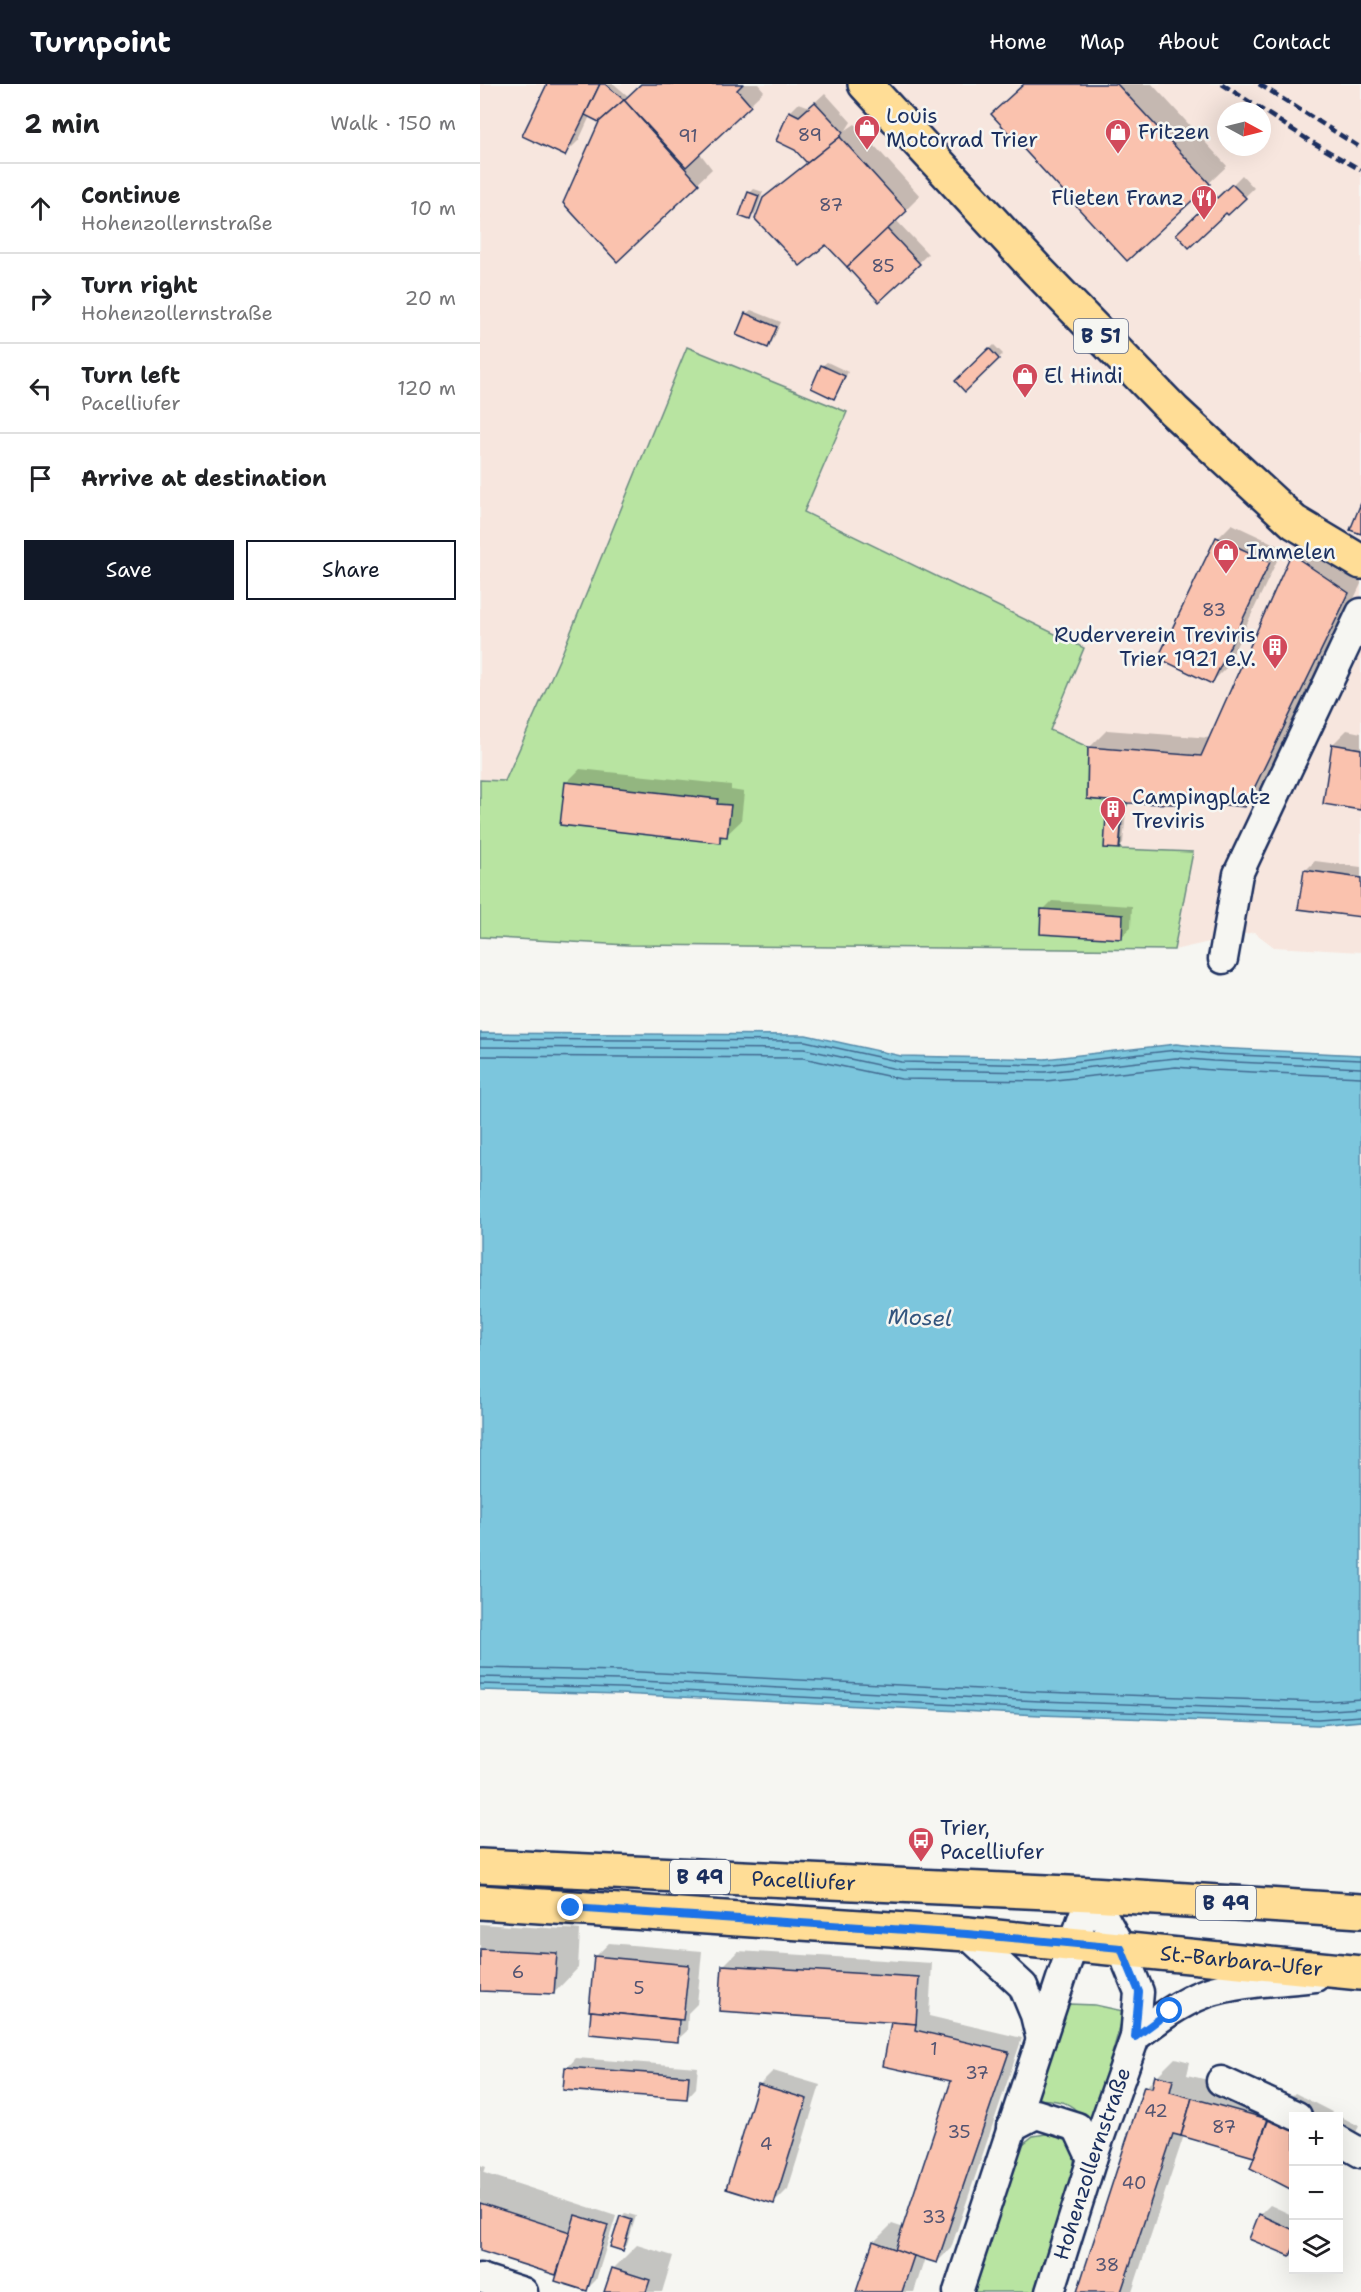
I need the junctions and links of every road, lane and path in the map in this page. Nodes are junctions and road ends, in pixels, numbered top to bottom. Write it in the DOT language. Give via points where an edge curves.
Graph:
graph roads {
  1 [pos="865,84"];
  2 [pos="1361,562"];
  3 [pos="1361,613"];
  4 [pos="1223,959"];
  5 [pos="480,1866"];
  6 [pos="1091,1894"];
  7 [pos="480,1902"];
  8 [pos="1361,1911"];
  9 [pos="967,1934"];
  10 [pos="1073,1943"];
  11 [pos="1121,1948"];
  12 [pos="1359,1972"];
  13 [pos="1135,2037"];
  14 [pos="1041,2040"];
  15 [pos="1221,2081"];
  16 [pos="1289,2112"];
  17 [pos="1011,2127"];
  18 [pos="1343,2143"];
  19 [pos="1361,2153"];
  20 [pos="1092,2159"];
  21 [pos="480,2278"];
  22 [pos="523,2292"];
  23 [pos="958,2292"];
  24 [pos="1050,2292"];
  1 -- 2 [label="main road, B 51" via="1174,411 1294,522"];
  3 -- 4 [label="street" via="1238,874"];
  5 -- 6 [label="main road, Pacelliufer / B 49"];
  6 -- 8 [label="main road, B 49"];
  6 -- 10 [label="street"];
  6 -- 11 [label="street, Hohenzollernstraße"];
  7 -- 9 [label="main road, Pacelliufer / B 49"];
  9 -- 10 [label="main road, Pacelliufer / B 49"];
  9 -- 14 [label="street" via="1023,1986"];
  10 -- 11 [label="main road, Pacelliufer / B 49"];
  10 -- 14 [label="street"];
  11 -- 12 [label="main road, St.-Barbara-Ufer / B 49"];
  11 -- 13 [label="street, Hohenzollernstraße" via="1139,1992"];
  12 -- 13 [label="street" via="1248,1984 1206,1993 1170,2011"];
  13 -- 20 [label="street, Hohenzollernstraße"];
  14 -- 17 [label="street"];
  15 -- 16 [label="street"];
  17 -- 20 [label="street" via="1036,2114 1077,2127"];
  17 -- 23 [label="street"];
  18 -- 19 [label="street"];
  20 -- 24 [label="street, Hohenzollernstraße"];
  21 -- 22 [label="street"];
}
